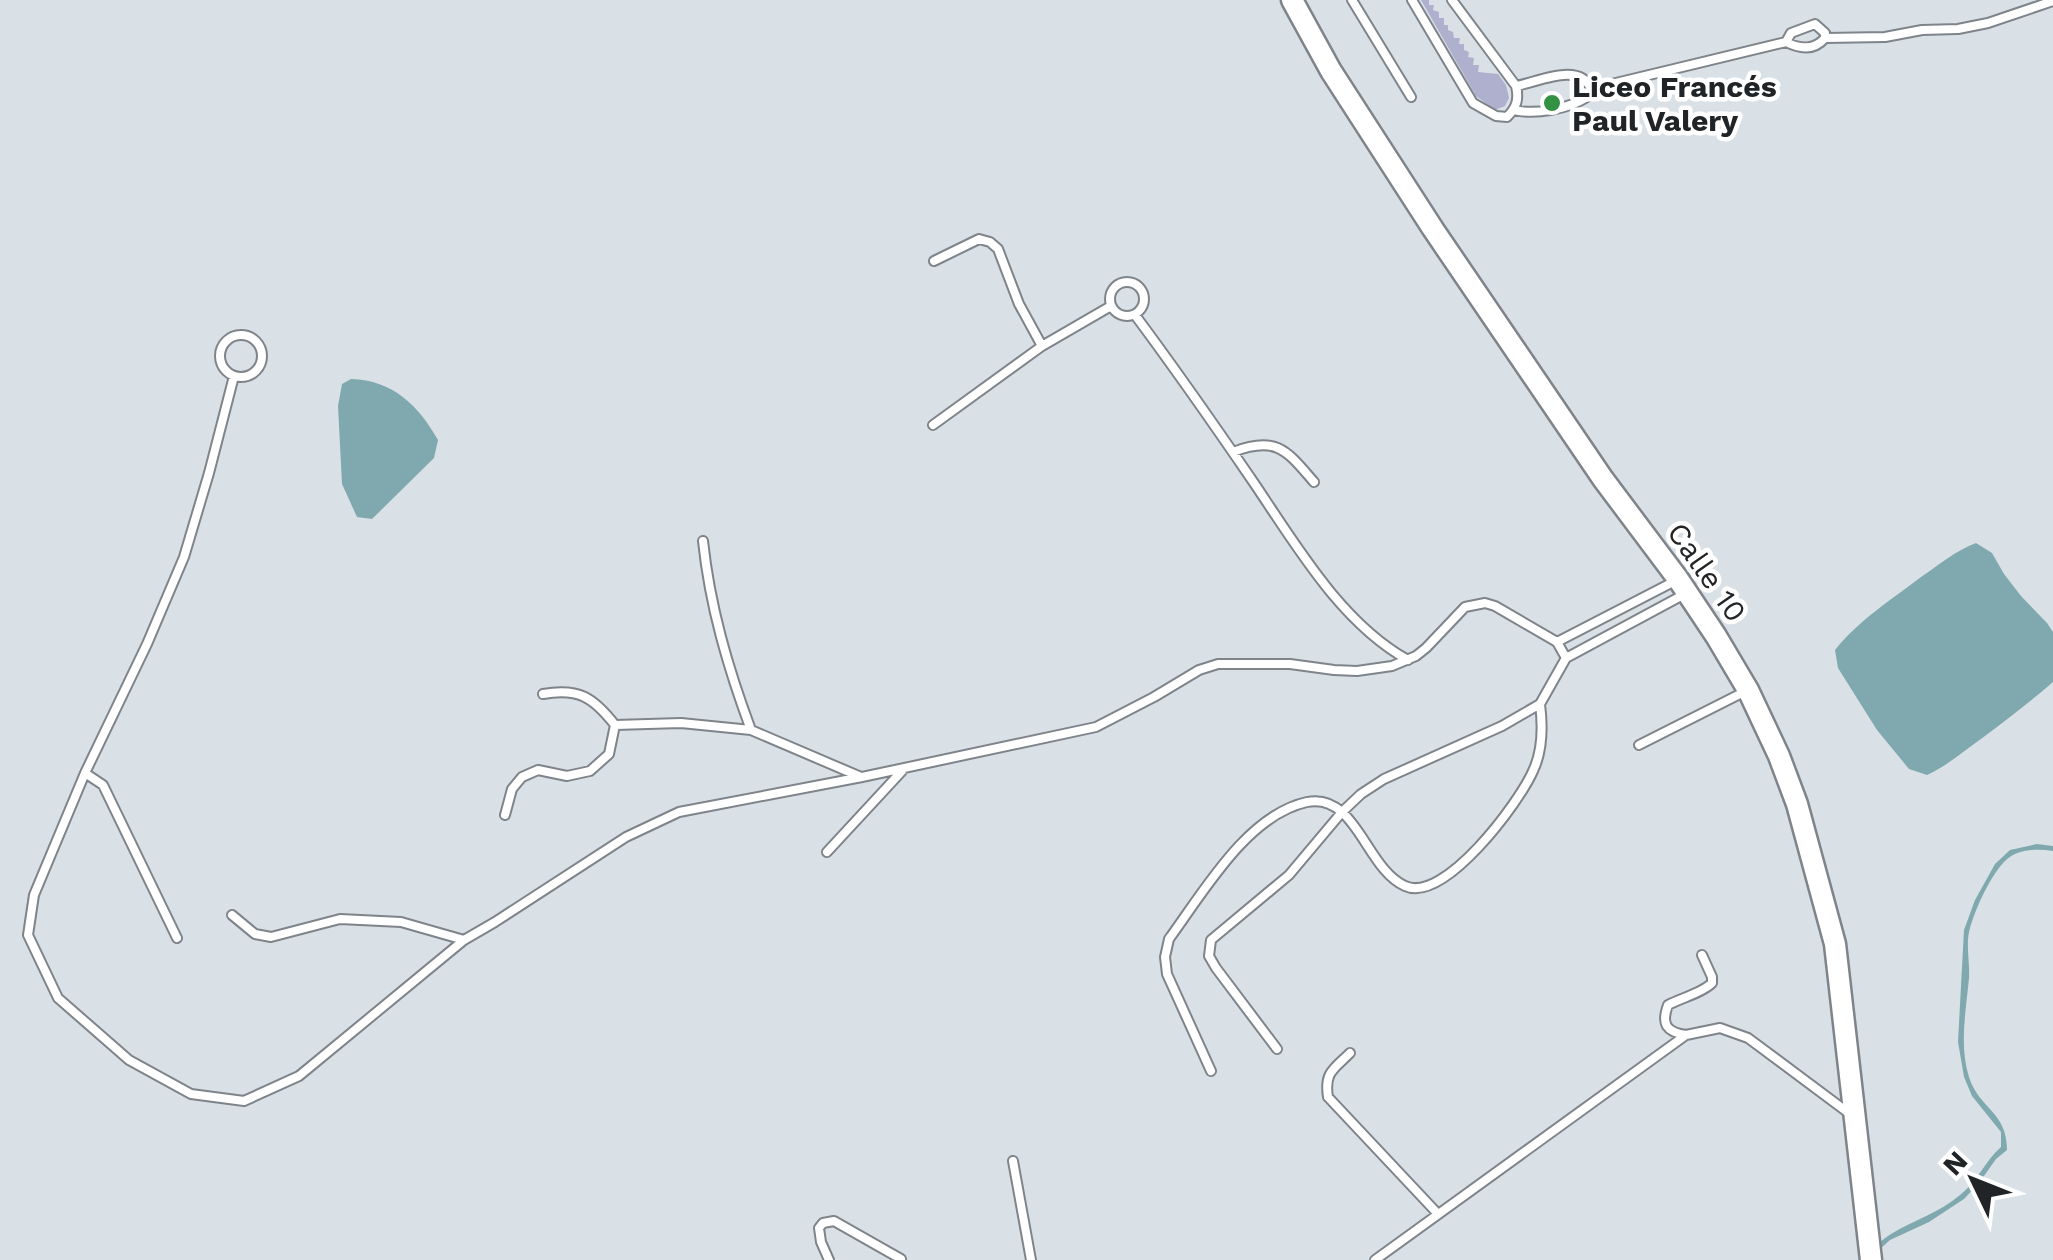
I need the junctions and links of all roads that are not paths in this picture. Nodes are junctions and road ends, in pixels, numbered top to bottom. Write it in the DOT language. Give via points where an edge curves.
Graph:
graph roads {
  1 [pos="1292,0"];
  2 [pos="1352,0"];
  3 [pos="1412,0"];
  4 [pos="1452,0"];
  5 [pos="2053,2"];
  6 [pos="1826,38"];
  7 [pos="1786,42"];
  8 [pos="1516,86"];
  9 [pos="1591,89"];
  10 [pos="1412,97"];
  11 [pos="1514,110"];
  12 [pos="934,261"];
  13 [pos="1111,306"];
  14 [pos="1135,315"];
  15 [pos="1042,346"];
  16 [pos="234,376"];
  17 [pos="934,425"];
  18 [pos="1233,452"];
  19 [pos="1314,482"];
  20 [pos="703,541"];
  21 [pos="1683,586"];
  22 [pos="1557,642"];
  23 [pos="1566,658"];
  24 [pos="1408,660"];
  25 [pos="1748,690"];
  26 [pos="543,694"];
  27 [pos="1540,704"];
  28 [pos="615,725"];
  29 [pos="751,730"];
  30 [pos="1639,745"];
  31 [pos="904,769"];
  32 [pos="85,773"];
  33 [pos="862,778"];
  34 [pos="1342,812"];
  35 [pos="505,815"];
  36 [pos="827,852"];
  37 [pos="232,916"];
  38 [pos="177,938"];
  39 [pos="464,940"];
  40 [pos="1702,956"];
  41 [pos="1686,1035"];
  42 [pos="1277,1048"];
  43 [pos="1350,1053"];
  44 [pos="1212,1071"];
  45 [pos="1854,1117"];
  46 [pos="1012,1161"];
  47 [pos="1438,1214"];
  48 [pos="830,1260"];
  49 [pos="900,1260"];
  50 [pos="914,1260"];
  51 [pos="1031,1260"];
  52 [pos="1375,1260"];
  53 [pos="1871,1260"];
  1 -- 21 [label="main road, Calle 10" via="1433,229"];
  2 -- 10 [label="lane"];
  3 -- 11 [label="lane" via="1473,103 1496,116"];
  4 -- 8 [label="lane"];
  5 -- 6 [label="lane" via="1958,28"];
  6 -- 7 [label="lane" via="1808,48"];
  6 -- 7 [label="lane" via="1815,24"];
  7 -- 9 [label="lane"];
  8 -- 9 [label="lane" via="1580,75"];
  8 -- 11 [label="lane"];
  9 -- 11 [label="lane" via="1578,103"];
  12 -- 15 [label="lane" via="979,240 998,248"];
  13 -- 14 [label="lane" via="1118,314"];
  13 -- 14 [label="lane" via="1116,286 1133,283 1144,300"];
  13 -- 15 [label="lane"];
  14 -- 18 [label="lane"];
  15 -- 17 [label="lane"];
  16 -- 16 [label="lane" via="222,366 222,346 233,336 248,336 261,352 259,366 248,376"];
  16 -- 32 [label="lane" via="184,557"];
  18 -- 19 [label="lane" via="1272,445 1288,452"];
  18 -- 24 [label="lane" via="1336,598"];
  20 -- 29 [label="lane" via="731,676"];
  21 -- 22 [label="lane"];
  21 -- 23 [label="lane"];
  21 -- 25 [label="main road, Calle 10"];
  22 -- 23 [label="lane"];
  22 -- 24 [label="lane" via="1495,606 1474,604"];
  23 -- 27 [label="lane"];
  24 -- 31 [label="lane" via="1358,671 1218,664 1096,727"];
  25 -- 30 [label="lane"];
  25 -- 45 [label="main road, Calle 10" via="1797,804 1834,944"];
  26 -- 28 [label="lane" via="583,695"];
  27 -- 34 [label="lane" via="1384,779"];
  27 -- 34 [label="lane" via="1533,772 1504,819 1432,887 1408,888 1388,874"];
  28 -- 29 [label="lane"];
  28 -- 35 [label="lane" via="609,754 590,771 566,776 538,770 522,777"];
  29 -- 33 [label="lane"];
  31 -- 33 [label="lane"];
  31 -- 36 [label="lane"];
  32 -- 38 [label="lane" via="103,785"];
  32 -- 39 [label="lane" via="34,895 28,934 58,998 128,1060 190,1094 244,1102 299,1076"];
  33 -- 39 [label="lane" via="679,812 626,836"];
  34 -- 42 [label="lane" via="1289,875 1211,940 1216,968"];
  34 -- 44 [label="lane" via="1324,800 1274,817 1238,845 1169,939 1167,974"];
  37 -- 39 [label="lane" via="271,937 340,919 401,922"];
  40 -- 41 [label="lane" via="1712,983 1668,1005 1664,1016 1674,1033"];
  41 -- 45 [label="lane" via="1720,1028 1748,1038"];
  41 -- 47 [label="lane"];
  43 -- 47 [label="lane" via="1329,1073 1328,1096"];
  45 -- 53 [label="main road, Calle 10"];
  46 -- 51 [label="lane"];
  47 -- 52 [label="lane"];
  48 -- 49 [label="lane" via="819,1228 834,1221"];
  49 -- 50 [label="lane"];
}
